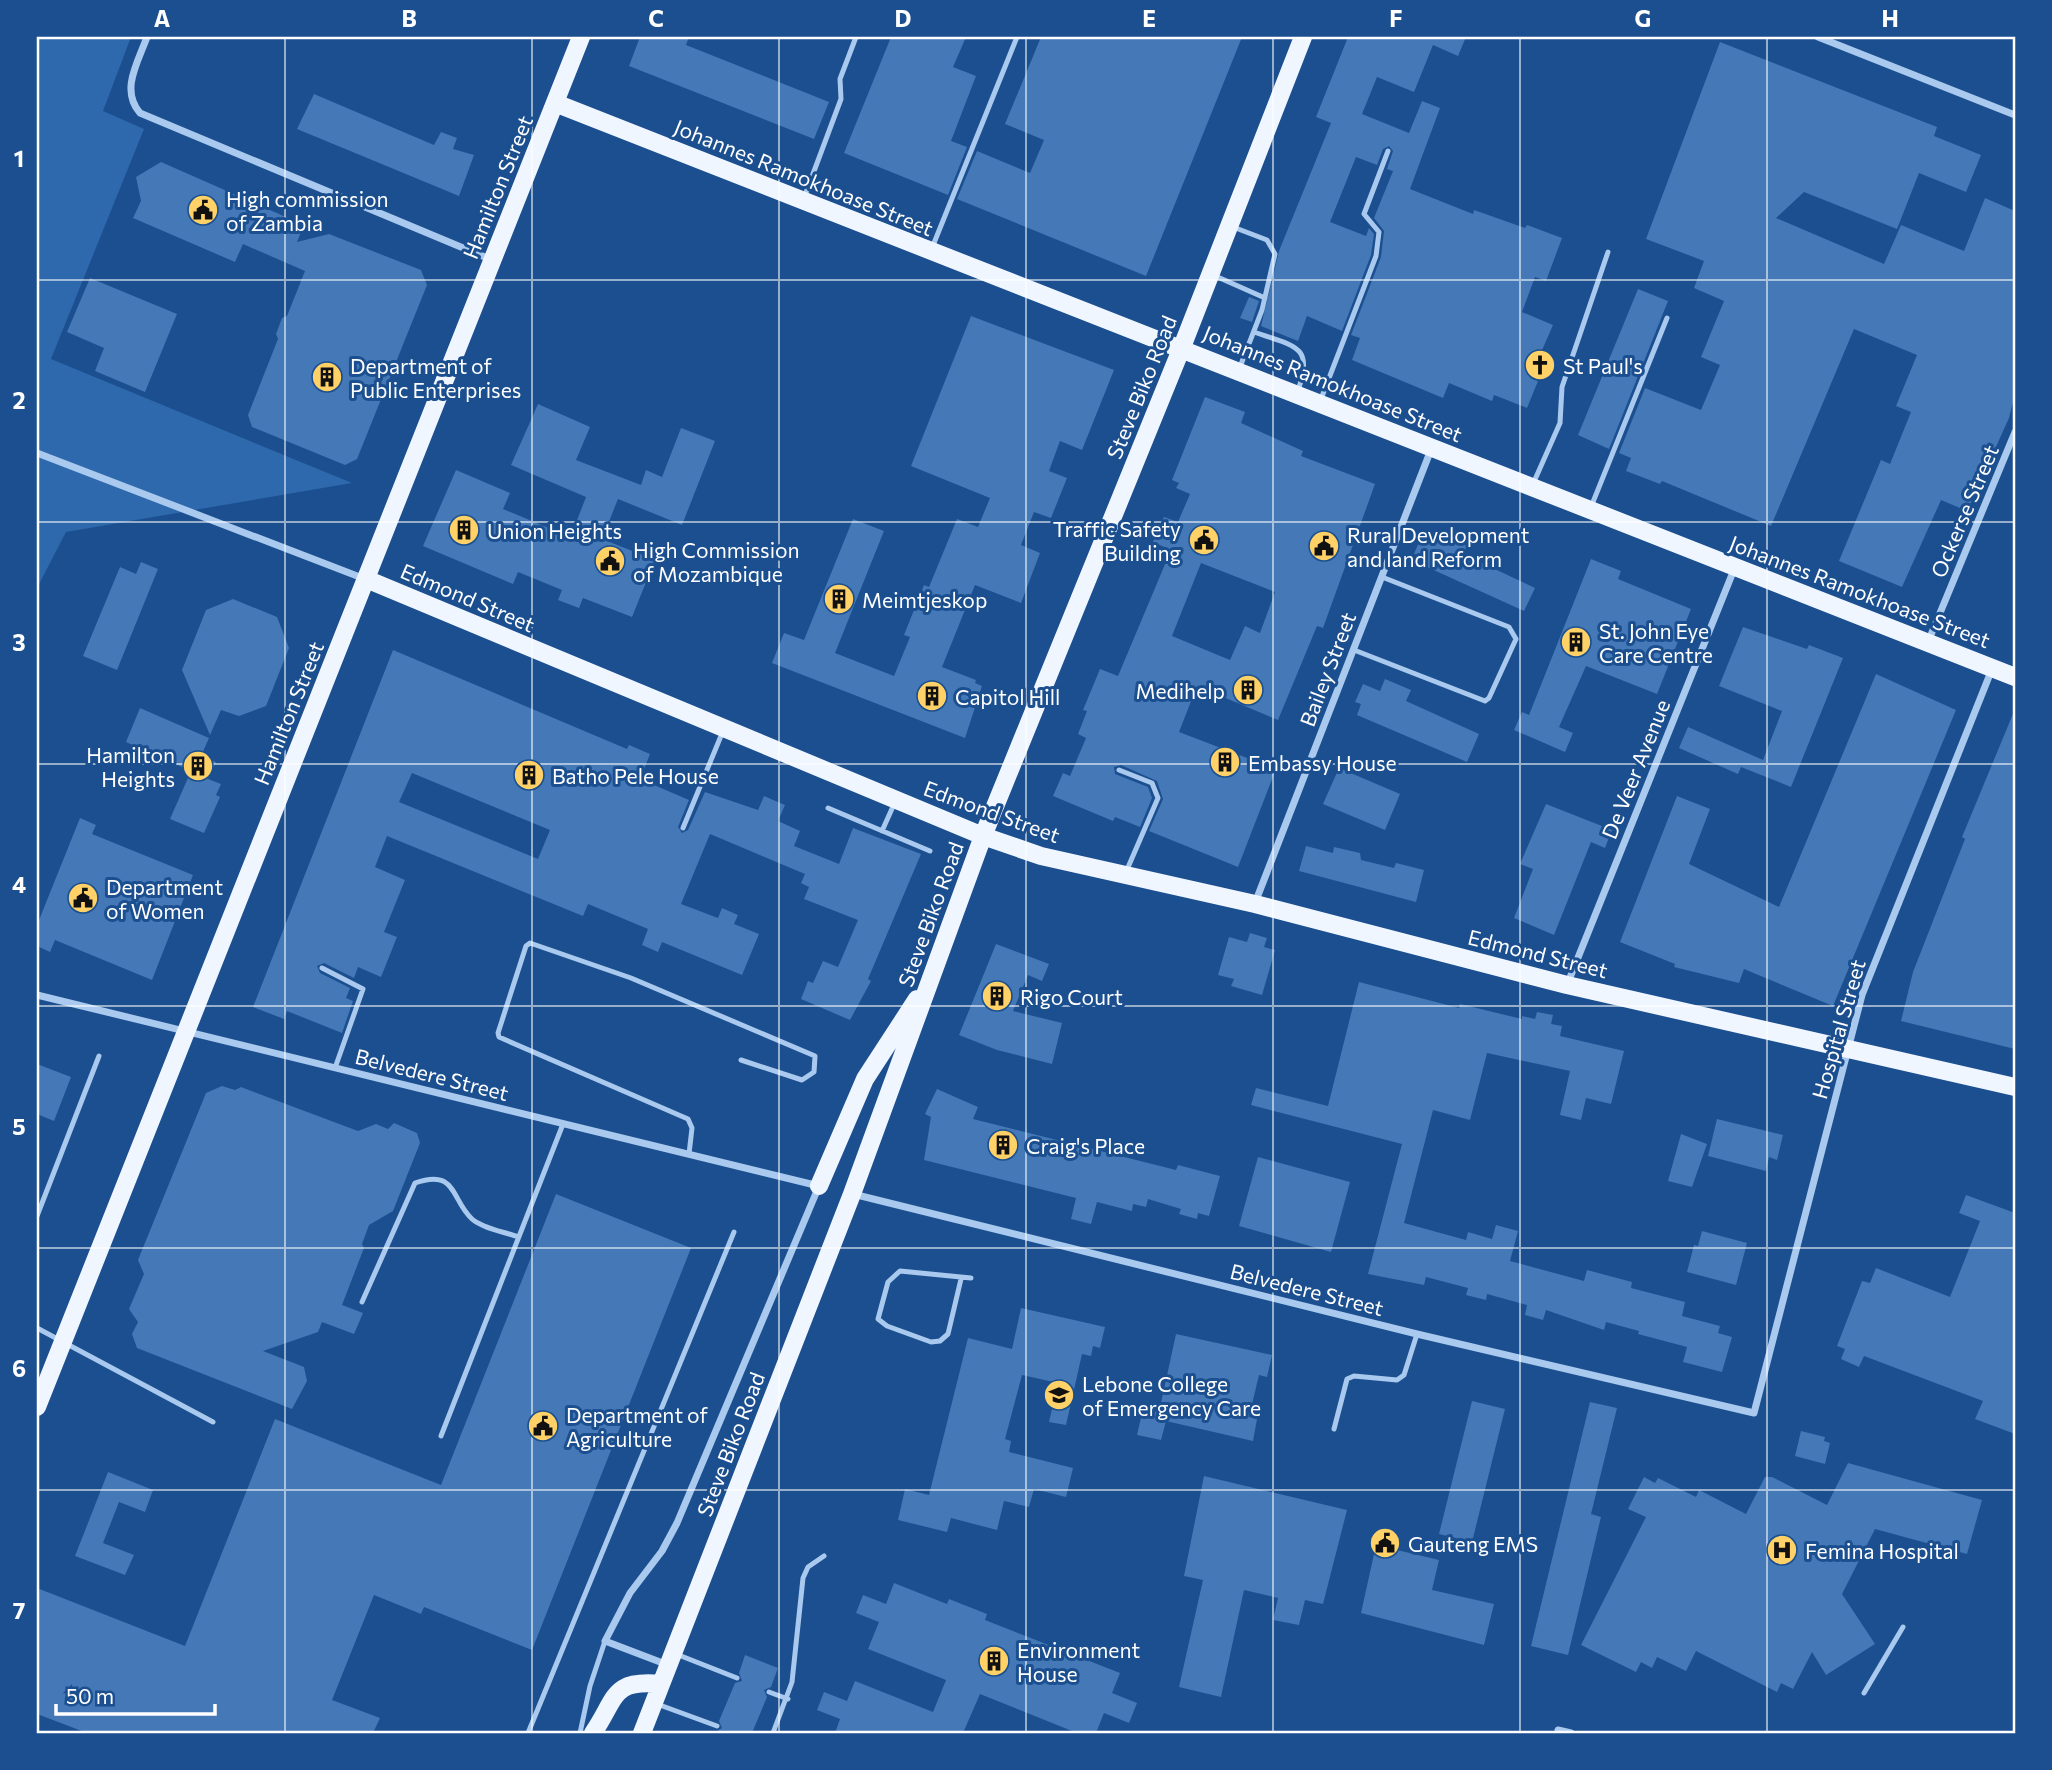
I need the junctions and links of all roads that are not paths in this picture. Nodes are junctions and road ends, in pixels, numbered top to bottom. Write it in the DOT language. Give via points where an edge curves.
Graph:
graph roads {
  1 [pos="147,37"];
  2 [pos="581,37"];
  3 [pos="856,37"];
  4 [pos="1017,37"];
  5 [pos="1303,37"];
  6 [pos="1818,37"];
  7 [pos="555,103"];
  8 [pos="2015,115"];
  9 [pos="1388,151"];
  10 [pos="803,201"];
  11 [pos="1230,225"];
  12 [pos="931,252"];
  13 [pos="1608,252"];
  14 [pos="492,260"];
  15 [pos="1211,274"];
  16 [pos="1265,298"];
  17 [pos="1667,318"];
  18 [pos="1254,332"];
  19 [pos="1182,348"];
  20 [pos="1239,370"];
  21 [pos="1297,393"];
  22 [pos="1320,402"];
  23 [pos="2015,432"];
  24 [pos="1432,447"];
  25 [pos="37,453"];
  26 [pos="1532,487"];
  27 [pos="1590,509"];
  28 [pos="1735,567"];
  29 [pos="1382,577"];
  30 [pos="366,579"];
  31 [pos="1928,642"];
  32 [pos="1354,650"];
  33 [pos="1993,668"];
  34 [pos="2015,677"];
  35 [pos="724,728"];
  36 [pos="1119,770"];
  37 [pos="896,799"];
  38 [pos="828,808"];
  39 [pos="683,828"];
  40 [pos="882,831"];
  41 [pos="983,836"];
  42 [pos="930,851"];
  43 [pos="1125,875"];
  44 [pos="1255,904"];
  45 [pos="322,968"];
  46 [pos="930,982"];
  47 [pos="1567,985"];
  48 [pos="37,995"];
  49 [pos="185,1032"];
  50 [pos="1848,1048"];
  51 [pos="99,1056"];
  52 [pos="741,1060"];
  53 [pos="335,1068"];
  54 [pos="2015,1087"];
  55 [pos="563,1124"];
  56 [pos="689,1154"];
  57 [pos="819,1186"];
  58 [pos="852,1194"];
  59 [pos="37,1216"];
  60 [pos="734,1232"];
  61 [pos="518,1237"];
  62 [pos="971,1278"];
  63 [pos="961,1279"];
  64 [pos="362,1302"];
  65 [pos="37,1328"];
  66 [pos="1417,1334"];
  67 [pos="63,1340"];
  68 [pos="37,1407"];
  69 [pos="1754,1413"];
  70 [pos="213,1422"];
  71 [pos="1334,1429"];
  72 [pos="441,1436"];
  73 [pos="824,1556"];
  74 [pos="1903,1626"];
  75 [pos="605,1641"];
  76 [pos="671,1659"];
  77 [pos="737,1678"];
  78 [pos="661,1684"];
  79 [pos="769,1692"];
  80 [pos="1864,1693"];
  81 [pos="788,1699"];
  82 [pos="654,1703"];
  83 [pos="717,1726"];
  84 [pos="1558,1730"];
  85 [pos="528,1733"];
  86 [pos="580,1733"];
  87 [pos="593,1733"];
  88 [pos="642,1733"];
  89 [pos="773,1733"];
  90 [pos="1571,1733"];
  1 -- 14 [label="street" via="129,97 149,119"];
  2 -- 7 [label="main road, Hamilton Street"];
  3 -- 10 [label="lane" via="840,79 841,99"];
  4 -- 12 [label="lane"];
  5 -- 11 [label="main road, Steve Biko Road"];
  6 -- 8 [label="street"];
  7 -- 10 [label="main road, Johannes Ramokhoase Street"];
  7 -- 14 [label="main road, Hamilton Street"];
  9 -- 22 [label="lane" via="1364,214 1379,232 1376,256"];
  10 -- 12 [label="main road, Johannes Ramokhoase Street"];
  11 -- 15 [label="main road, Steve Biko Road"];
  11 -- 16 [label="lane" via="1272,245 1275,254"];
  12 -- 19 [label="main road, Johannes Ramokhoase Street"];
  13 -- 26 [label="lane" via="1562,387 1560,423"];
  14 -- 30 [label="main road, Hamilton Street"];
  15 -- 16 [label="lane"];
  15 -- 19 [label="main road, Steve Biko Road"];
  16 -- 18 [label="lane"];
  17 -- 27 [label="lane"];
  18 -- 20 [label="lane"];
  18 -- 21 [label="lane" via="1296,349 1305,358"];
  19 -- 20 [label="main road, Johannes Ramokhoase Street"];
  19 -- 41 [label="main road, Steve Biko Road"];
  20 -- 21 [label="main road, Johannes Ramokhoase Street"];
  21 -- 22 [label="main road, Johannes Ramokhoase Street"];
  22 -- 24 [label="main road, Johannes Ramokhoase Street"];
  23 -- 31 [label="street, Ockerse Street"];
  24 -- 26 [label="main road, Johannes Ramokhoase Street"];
  24 -- 29 [label="street, Bailey Street"];
  25 -- 30 [label="street, Edmond Street"];
  26 -- 27 [label="main road, Johannes Ramokhoase Street"];
  27 -- 28 [label="main road, Johannes Ramokhoase Street"];
  28 -- 31 [label="main road, Johannes Ramokhoase Street"];
  28 -- 47 [label="street, De Veer Avenue"];
  29 -- 32 [label="street, Bailey Street"];
  29 -- 32 [label="lane" via="1510,627 1516,639 1485,701"];
  30 -- 35 [label="main road, Edmond Street"];
  30 -- 49 [label="main road, Hamilton Street"];
  31 -- 33 [label="main road, Johannes Ramokhoase Street"];
  32 -- 44 [label="street, Bailey Street"];
  33 -- 34 [label="main road, Johannes Ramokhoase Street"];
  33 -- 50 [label="street, Hospital Street" via="1902,889 1862,995"];
  35 -- 37 [label="main road, Edmond Street"];
  35 -- 39 [label="lane"];
  36 -- 43 [label="lane" via="1152,783 1158,798"];
  37 -- 40 [label="lane"];
  37 -- 41 [label="main road, Edmond Street"];
  38 -- 40 [label="lane"];
  40 -- 42 [label="lane"];
  41 -- 43 [label="main road, Edmond Street" via="1041,856"];
  41 -- 46 [label="main road, Steve Biko Road"];
  43 -- 44 [label="main road, Edmond Street"];
  44 -- 47 [label="main road, Edmond Street"];
  45 -- 53 [label="lane" via="363,989"];
  46 -- 57 [label="main road" via="865,1079"];
  46 -- 58 [label="main road, Steve Biko Road"];
  47 -- 50 [label="main road, Edmond Street"];
  48 -- 49 [label="street, Belvedere Street"];
  49 -- 53 [label="street, Belvedere Street"];
  49 -- 67 [label="main road, Hamilton Street"];
  50 -- 54 [label="main road, Edmond Street"];
  50 -- 69 [label="street, Hospital Street"];
  51 -- 59 [label="lane"];
  52 -- 56 [label="lane" via="802,1080 814,1072 815,1056 631,978 530,943 526,946 499,1037 688,1119 692,1128"];
  53 -- 55 [label="street, Belvedere Street"];
  55 -- 56 [label="street, Belvedere Street"];
  55 -- 61 [label="lane"];
  56 -- 57 [label="street, Belvedere Street"];
  57 -- 75 [label="street" via="677,1523 629,1593"];
  58 -- 66 [label="street, Belvedere Street"];
  58 -- 76 [label="main road, Steve Biko Road"];
  60 -- 85 [label="lane"];
  61 -- 64 [label="lane" via="472,1219 453,1187 438,1180 415,1183"];
  61 -- 72 [label="lane"];
  62 -- 63 [label="lane"];
  63 -- 63 [label="lane" via="900,1271 888,1282 878,1319 931,1342 944,1339"];
  65 -- 67 [label="lane"];
  66 -- 69 [label="street, Belvedere Street"];
  66 -- 71 [label="lane" via="1404,1375 1397,1380 1347,1379"];
  67 -- 68 [label="main road, Hamilton Street"];
  67 -- 70 [label="lane"];
  73 -- 81 [label="lane" via="808,1567 803,1578"];
  74 -- 80 [label="lane"];
  75 -- 76 [label="street"];
  75 -- 86 [label="lane"];
  76 -- 77 [label="lane"];
  76 -- 78 [label="main road, Steve Biko Road"];
  78 -- 82 [label="main road, Steve Biko Road"];
  78 -- 87 [label="main road" via="638,1681 623,1687"];
  79 -- 81 [label="lane"];
  81 -- 89 [label="lane"];
  82 -- 83 [label="lane"];
  82 -- 88 [label="main road, Steve Biko Road"];
  84 -- 90 [label="street"];
}
